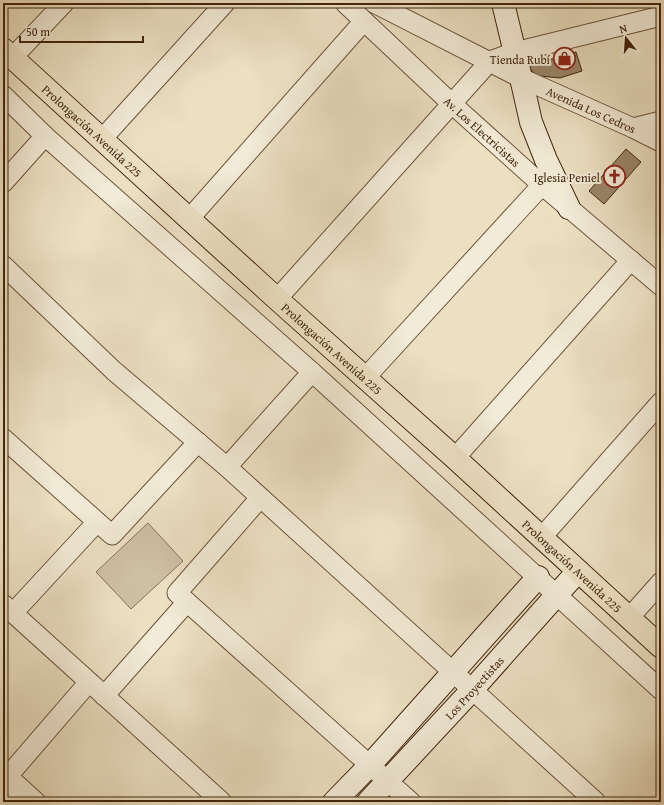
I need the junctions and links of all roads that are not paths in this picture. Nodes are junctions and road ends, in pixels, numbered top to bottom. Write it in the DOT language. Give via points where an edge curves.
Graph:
graph roads {
  1 [pos="64,3"];
  2 [pos="225,3"];
  3 [pos="345,3"];
  4 [pos="374,3"];
  5 [pos="503,3"];
  6 [pos="661,16"];
  7 [pos="364,21"];
  8 [pos="515,52"];
  9 [pos="8,53"];
  10 [pos="490,61"];
  11 [pos="521,78"];
  12 [pos="3,95"];
  13 [pos="452,104"];
  14 [pos="661,120"];
  15 [pos="633,128"];
  16 [pos="45,136"];
  17 [pos="102,139"];
  18 [pos="661,142"];
  19 [pos="3,183"];
  20 [pos="542,185"];
  21 [pos="569,208"];
  22 [pos="189,218"];
  23 [pos="631,260"];
  24 [pos="3,265"];
  25 [pos="661,286"];
  26 [pos="278,299"];
  27 [pos="312,372"];
  28 [pos="365,378"];
  29 [pos="661,402"];
  30 [pos="3,438"];
  31 [pos="198,442"];
  32 [pos="455,458"];
  33 [pos="227,467"];
  34 [pos="260,498"];
  35 [pos="97,522"];
  36 [pos="541,538"];
  37 [pos="578,571"];
  38 [pos="538,577"];
  39 [pos="661,582"];
  40 [pos="556,594"];
  41 [pos="187,602"];
  42 [pos="8,609"];
  43 [pos="629,618"];
  44 [pos="661,647"];
  45 [pos="452,673"];
  46 [pos="89,682"];
  47 [pos="472,690"];
  48 [pos="661,690"];
  49 [pos="104,696"];
  50 [pos="370,765"];
  51 [pos="10,778"];
  52 [pos="388,780"];
  53 [pos="7,802"];
  54 [pos="36,802"];
  55 [pos="222,802"];
  56 [pos="334,802"];
  57 [pos="368,802"];
  58 [pos="411,802"];
  59 [pos="596,802"];
  1 -- 9 [label="street"];
  2 -- 17 [label="street"];
  3 -- 7 [label="street, Av. Los Electricistas"];
  4 -- 10 [label="street, Avenida Los Cedros"];
  5 -- 8 [label="street"];
  6 -- 8 [label="street"];
  7 -- 13 [label="street, Av. Los Electricistas"];
  7 -- 22 [label="street"];
  8 -- 10 [label="street"];
  8 -- 11 [label="street"];
  9 -- 17 [label="main road, Prolongación Avenida 225"];
  10 -- 11 [label="street, Avenida Los Cedros"];
  10 -- 13 [label="street"];
  11 -- 15 [label="street, Avenida Los Cedros"];
  11 -- 21 [label="street" via="531,122"];
  12 -- 16 [label="street"];
  13 -- 20 [label="street, Av. Los Electricistas"];
  13 -- 26 [label="street"];
  14 -- 15 [label="street"];
  15 -- 18 [label="street, Avenida Los Cedros"];
  16 -- 19 [label="street"];
  16 -- 27 [label="street"];
  17 -- 22 [label="main road, Prolongación Avenida 225"];
  20 -- 21 [label="street, Av. Los Electricistas"];
  20 -- 28 [label="street"];
  21 -- 23 [label="street, Av. Los Electricistas"];
  22 -- 26 [label="main road, Prolongación Avenida 225"];
  23 -- 25 [label="street, Av. Los Electricistas"];
  23 -- 32 [label="street"];
  24 -- 31 [label="street" via="114,371"];
  26 -- 28 [label="main road, Prolongación Avenida 225"];
  27 -- 33 [label="street"];
  27 -- 38 [label="street"];
  28 -- 32 [label="main road, Prolongación Avenida 225"];
  29 -- 36 [label="street"];
  30 -- 35 [label="street"];
  31 -- 33 [label="street"];
  31 -- 35 [label="street" via="112,535"];
  32 -- 36 [label="main road, Prolongación Avenida 225"];
  33 -- 34 [label="street"];
  34 -- 41 [label="street" via="177,593"];
  34 -- 45 [label="street"];
  35 -- 42 [label="street"];
  36 -- 37 [label="main road, Prolongación Avenida 225"];
  37 -- 40 [label="street, Los Proyectistas"];
  37 -- 43 [label="main road, Prolongación Avenida 225"];
  38 -- 40 [label="street"];
  38 -- 45 [label="street"];
  39 -- 43 [label="street"];
  40 -- 47 [label="street, Los Proyectistas"];
  40 -- 48 [label="street"];
  41 -- 49 [label="street"];
  41 -- 50 [label="street"];
  42 -- 46 [label="street"];
  43 -- 44 [label="main road, Prolongación Avenida 225"];
  45 -- 47 [label="street"];
  45 -- 50 [label="street"];
  46 -- 49 [label="street"];
  46 -- 51 [label="street"];
  47 -- 52 [label="street, Los Proyectistas"];
  47 -- 59 [label="street"];
  49 -- 55 [label="street"];
  50 -- 52 [label="street"];
  50 -- 56 [label="street"];
  51 -- 53 [label="street"];
  51 -- 54 [label="street"];
  52 -- 57 [label="street, Los Proyectistas"];
  52 -- 58 [label="street"];
}
